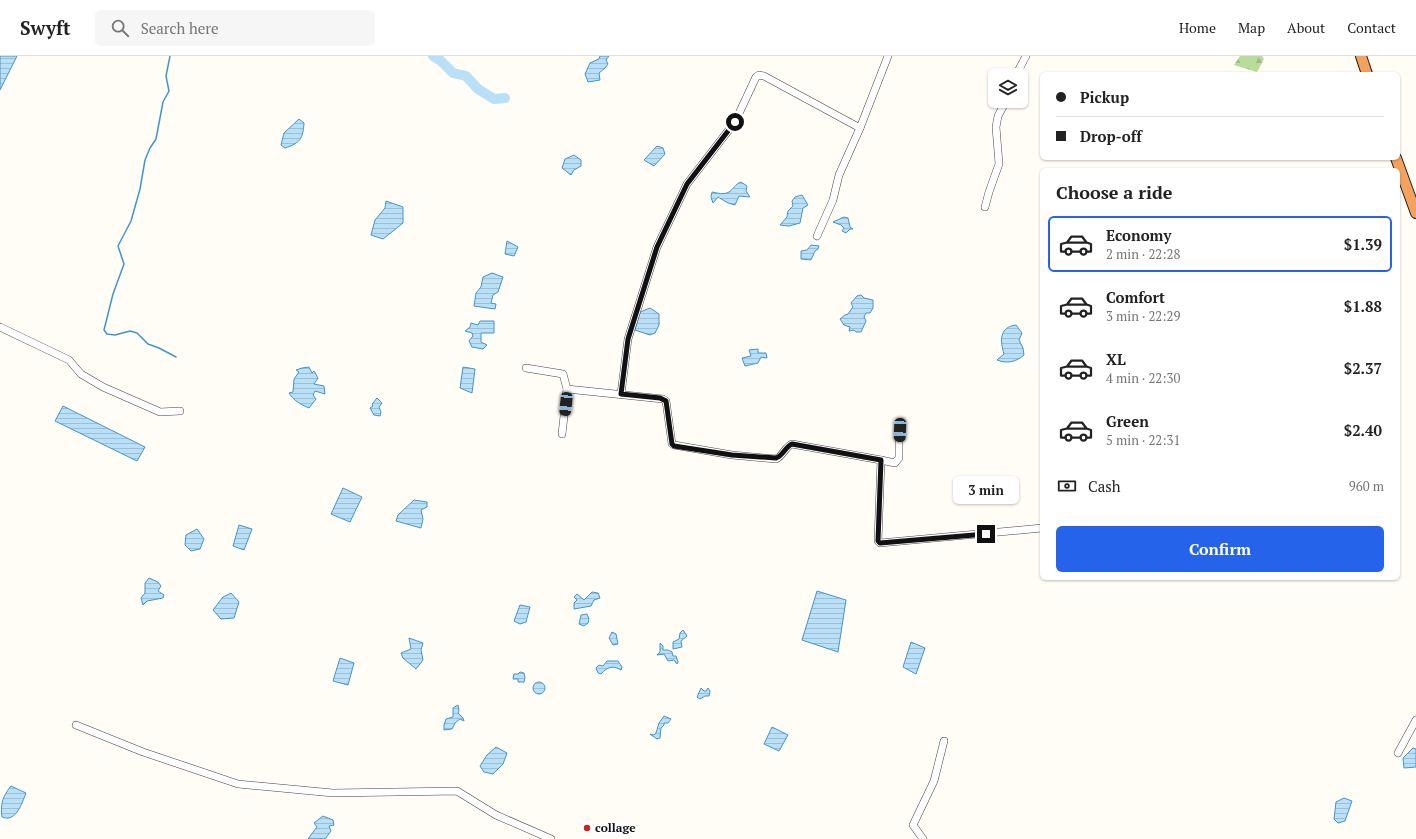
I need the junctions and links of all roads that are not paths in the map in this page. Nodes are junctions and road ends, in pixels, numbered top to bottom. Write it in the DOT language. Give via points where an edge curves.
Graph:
graph roads {
  1 [pos="888,56"];
  2 [pos="1026,56"];
  3 [pos="1361,56"];
  4 [pos="1020,68"];
  5 [pos="1366,72"];
  6 [pos="1002,108"];
  7 [pos="860,128"];
  8 [pos="1400,169"];
  9 [pos="985,207"];
  10 [pos="1416,213"];
  11 [pos="816,236"];
  12 [pos="0,327"];
  13 [pos="526,368"];
  14 [pos="567,389"];
  15 [pos="621,394"];
  16 [pos="180,411"];
  17 [pos="900,430"];
  18 [pos="562,434"];
  19 [pos="881,460"];
  20 [pos="1040,528"];
  21 [pos="1416,720"];
  22 [pos="76,725"];
  23 [pos="944,741"];
  24 [pos="1398,753"];
  25 [pos="552,839"];
  26 [pos="923,839"];
  1 -- 7 [label="street"];
  2 -- 4 [label="street"];
  3 -- 5 [label="highway"];
  6 -- 9 [label="street" via="996,127 999,164"];
  7 -- 11 [label="street" via="839,175 833,200"];
  7 -- 15 [label="street" via="764,76 756,77 735,122 687,184 657,247 628,339"];
  8 -- 10 [label="highway"];
  12 -- 16 [label="street" via="69,360 81,374 103,387 160,412"];
  13 -- 14 [label="street" via="562,373"];
  14 -- 15 [label="street"];
  14 -- 18 [label="street"];
  15 -- 19 [label="street" via="660,398 666,401 674,446 732,455 776,458 792,444"];
  17 -- 19 [label="street" via="899,458 895,463"];
  19 -- 20 [label="street" via="878,541 880,543"];
  21 -- 24 [label="street"];
  22 -- 25 [label="street" via="142,752 238,784 333,793 457,791 496,815"];
  23 -- 26 [label="street" via="934,781 913,825"];
}
